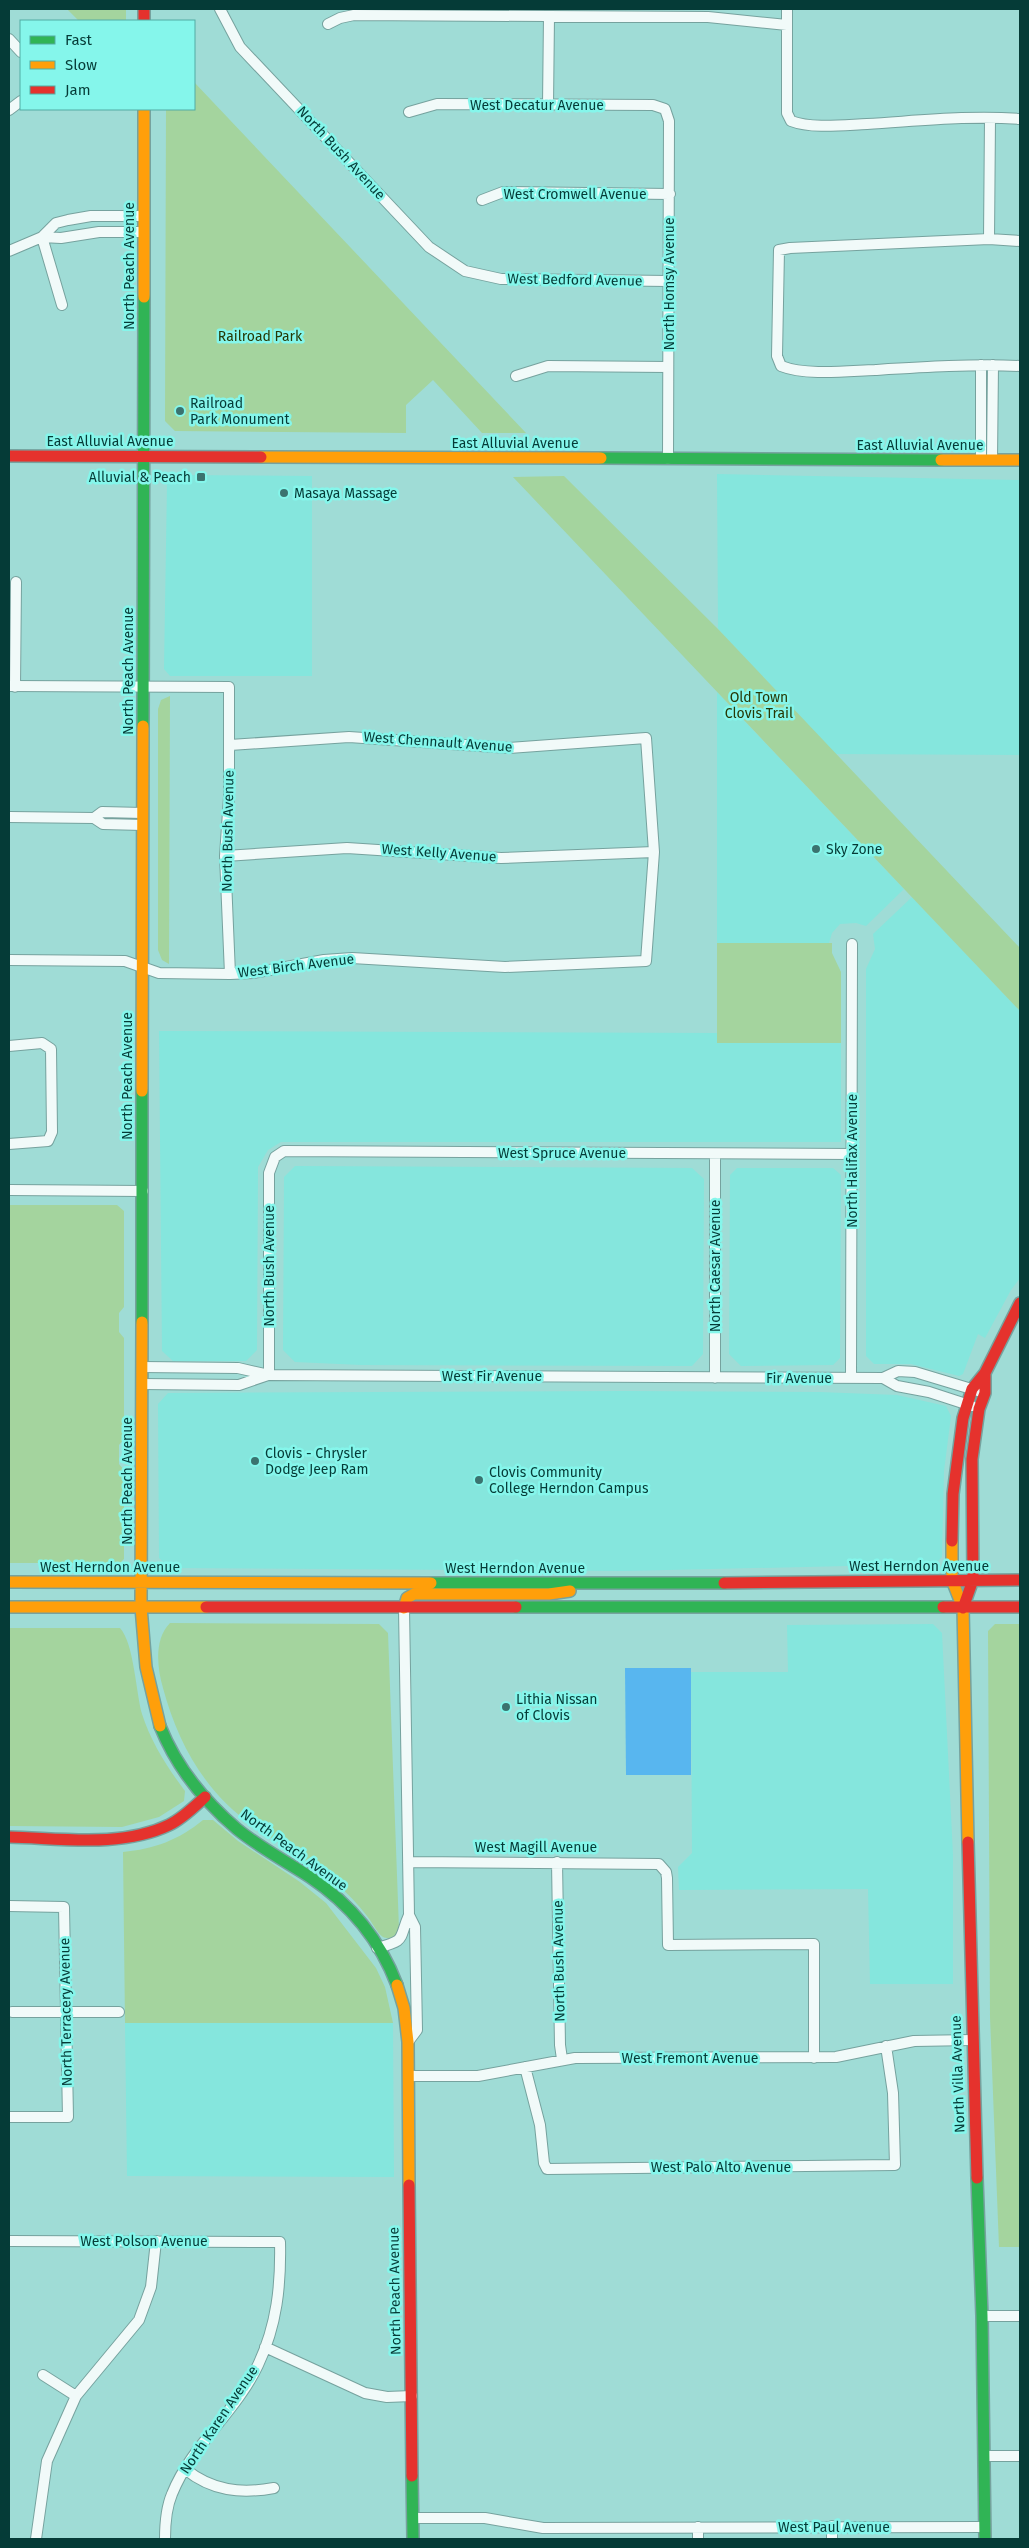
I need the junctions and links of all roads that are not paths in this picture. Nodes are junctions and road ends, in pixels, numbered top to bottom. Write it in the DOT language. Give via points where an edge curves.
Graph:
graph roads {
  1 [pos="220,9"];
  2 [pos="787,9"];
  3 [pos="412,12"];
  4 [pos="668,13"];
  5 [pos="549,16"];
  6 [pos="328,24"];
  7 [pos="787,25"];
  8 [pos="9,39"];
  9 [pos="20,51"];
  10 [pos="20,102"];
  11 [pos="548,105"];
  12 [pos="665,109"];
  13 [pos="9,110"];
  14 [pos="144,110"];
  15 [pos="409,112"];
  16 [pos="990,118"];
  17 [pos="1020,119"];
  18 [pos="670,194"];
  19 [pos="482,200"];
  20 [pos="144,216"];
  21 [pos="144,232"];
  22 [pos="42,236"];
  23 [pos="990,239"];
  24 [pos="1020,241"];
  25 [pos="9,250"];
  26 [pos="482,276"];
  27 [pos="668,281"];
  28 [pos="62,305"];
  29 [pos="981,365"];
  30 [pos="993,365"];
  31 [pos="1020,366"];
  32 [pos="668,367"];
  33 [pos="516,376"];
  34 [pos="9,456"];
  35 [pos="143,456"];
  36 [pos="668,460"];
  37 [pos="987,460"];
  38 [pos="1020,460"];
  39 [pos="16,582"];
  40 [pos="12,686"];
  41 [pos="144,687"];
  42 [pos="230,744"];
  43 [pos="143,813"];
  44 [pos="9,817"];
  45 [pos="94,818"];
  46 [pos="143,825"];
  47 [pos="654,852"];
  48 [pos="226,856"];
  49 [pos="852,944"];
  50 [pos="9,960"];
  51 [pos="142,967"];
  52 [pos="230,974"];
  53 [pos="9,1046"];
  54 [pos="9,1144"];
  55 [pos="715,1154"];
  56 [pos="852,1154"];
  57 [pos="275,1157"];
  58 [pos="9,1190"];
  59 [pos="143,1191"];
  60 [pos="1020,1303"];
  61 [pos="142,1367"];
  62 [pos="985,1373"];
  63 [pos="269,1375"];
  64 [pos="715,1378"];
  65 [pos="851,1378"];
  66 [pos="883,1378"];
  67 [pos="142,1384"];
  68 [pos="972,1389"];
  69 [pos="985,1393"];
  70 [pos="966,1405"];
  71 [pos="980,1409"];
  72 [pos="952,1580"];
  73 [pos="973,1580"];
  74 [pos="1020,1580"];
  75 [pos="9,1582"];
  76 [pos="142,1582"];
  77 [pos="620,1583"];
  78 [pos="9,1607"];
  79 [pos="141,1607"];
  80 [pos="1020,1607"];
  81 [pos="404,1608"];
  82 [pos="963,1608"];
  83 [pos="205,1797"];
  84 [pos="9,1837"];
  85 [pos="408,1862"];
  86 [pos="558,1862"];
  87 [pos="9,1906"];
  88 [pos="410,1915"];
  89 [pos="377,1948"];
  90 [pos="12,2012"];
  91 [pos="66,2012"];
  92 [pos="118,2012"];
  93 [pos="972,2040"];
  94 [pos="408,2042"];
  95 [pos="886,2046"];
  96 [pos="814,2058"];
  97 [pos="562,2059"];
  98 [pos="525,2067"];
  99 [pos="408,2076"];
  100 [pos="9,2117"];
  101 [pos="9,2241"];
  102 [pos="156,2242"];
  103 [pos="280,2242"];
  104 [pos="982,2316"];
  105 [pos="1020,2316"];
  106 [pos="265,2347"];
  107 [pos="43,2375"];
  108 [pos="76,2396"];
  109 [pos="412,2396"];
  110 [pos="984,2456"];
  111 [pos="1020,2456"];
  112 [pos="185,2469"];
  113 [pos="274,2488"];
  114 [pos="413,2518"];
  115 [pos="832,2526"];
  116 [pos="698,2527"];
  117 [pos="985,2527"];
  118 [pos="36,2539"];
  119 [pos="165,2539"];
  120 [pos="413,2539"];
  121 [pos="698,2539"];
  122 [pos="832,2539"];
  123 [pos="986,2539"];
  1 -- 26 [label="street, North Bush Avenue" via="240,47 429,247 465,271"];
  2 -- 7 [label="street"];
  3 -- 5 [label="street"];
  3 -- 6 [label="street" via="354,15"];
  4 -- 5 [label="street"];
  4 -- 7 [label="street"];
  5 -- 11 [label="street"];
  7 -- 16 [label="street" via="787,113 799,124"];
  8 -- 9 [label="street"];
  10 -- 13 [label="street"];
  11 -- 12 [label="street, West Decatur Avenue" via="653,105"];
  11 -- 15 [label="street, West Decatur Avenue" via="437,104"];
  12 -- 18 [label="street, North Homsy Avenue" via="669,122"];
  14 -- 20 [label="street, North Peach Avenue"];
  16 -- 17 [label="street"];
  16 -- 23 [label="street"];
  18 -- 19 [label="street, West Cromwell Avenue" via="503,192"];
  18 -- 27 [label="street, North Homsy Avenue"];
  20 -- 21 [label="street, North Peach Avenue"];
  20 -- 22 [label="street" via="80,217 56,224"];
  21 -- 22 [label="street" via="88,233 62,238"];
  21 -- 35 [label="street, North Peach Avenue"];
  22 -- 25 [label="street"];
  22 -- 28 [label="street"];
  23 -- 24 [label="street"];
  23 -- 29 [label="street" via="790,248 779,250 777,261 777,356 781,366 792,371 848,371"];
  26 -- 27 [label="street, West Bedford Avenue" via="522,280"];
  27 -- 32 [label="street, North Homsy Avenue"];
  29 -- 30 [label="street"];
  29 -- 37 [label="street"];
  30 -- 31 [label="street"];
  30 -- 37 [label="street"];
  32 -- 33 [label="street" via="548,366"];
  32 -- 36 [label="street, North Homsy Avenue"];
  34 -- 35 [label="street, East Alluvial Avenue"];
  35 -- 36 [label="street, East Alluvial Avenue"];
  35 -- 41 [label="street, North Peach Avenue"];
  36 -- 37 [label="street, East Alluvial Avenue"];
  37 -- 38 [label="street, East Alluvial Avenue"];
  39 -- 40 [label="street"];
  40 -- 41 [label="street"];
  41 -- 42 [label="street, North Bush Avenue" via="229,687"];
  41 -- 43 [label="street, North Peach Avenue"];
  42 -- 47 [label="street, West Chennault Avenue" via="349,737 509,748 646,738"];
  42 -- 48 [label="street, North Bush Avenue"];
  43 -- 45 [label="street" via="102,812"];
  43 -- 46 [label="street, North Peach Avenue"];
  44 -- 45 [label="street"];
  45 -- 46 [label="street" via="102,824"];
  46 -- 51 [label="street, North Peach Avenue"];
  47 -- 48 [label="street, West Kelly Avenue" via="501,858 347,848"];
  47 -- 52 [label="street, West Birch Avenue" via="646,960 505,967 352,958"];
  48 -- 52 [label="street, North Bush Avenue"];
  49 -- 56 [label="street, North Halifax Avenue"];
  50 -- 51 [label="street, West Birch Avenue" via="125,960"];
  51 -- 52 [label="street, West Birch Avenue" via="159,974"];
  51 -- 59 [label="street, North Peach Avenue"];
  53 -- 54 [label="street" via="42,1044 51,1050 52,1132 48,1141"];
  55 -- 56 [label="street, West Spruce Avenue"];
  55 -- 57 [label="street, West Spruce Avenue" via="288,1151"];
  55 -- 64 [label="street, North Caesar Avenue"];
  56 -- 65 [label="street, North Halifax Avenue"];
  57 -- 63 [label="street, North Bush Avenue" via="268,1173"];
  58 -- 59 [label="street"];
  59 -- 61 [label="street, North Peach Avenue"];
  60 -- 62 [label="street, North Villa Avenue"];
  61 -- 63 [label="street, West Fir Avenue" via="238,1368"];
  61 -- 67 [label="street, North Peach Avenue"];
  62 -- 68 [label="street, North Villa Avenue"];
  62 -- 69 [label="street, North Villa Avenue"];
  63 -- 64 [label="street, West Fir Avenue"];
  63 -- 67 [label="street, West Fir Avenue" via="239,1385"];
  64 -- 65 [label="street, Fir Avenue"];
  65 -- 66 [label="street, Fir Avenue"];
  66 -- 68 [label="street, Fir Avenue" via="898,1371 915,1372"];
  66 -- 70 [label="street, Fir Avenue" via="897,1386 929,1392"];
  67 -- 76 [label="street, North Peach Avenue"];
  68 -- 69 [label="street, Fir Avenue"];
  68 -- 70 [label="street, North Villa Avenue"];
  69 -- 71 [label="street, North Villa Avenue"];
  70 -- 71 [label="street, Fir Avenue"];
  70 -- 72 [label="street, North Villa Avenue" via="953,1494"];
  71 -- 73 [label="street, North Villa Avenue" via="972,1459"];
  72 -- 73 [label="street, West Herndon Avenue"];
  72 -- 77 [label="street, West Herndon Avenue"];
  72 -- 82 [label="street, North Villa Avenue"];
  73 -- 74 [label="street, West Herndon Avenue"];
  73 -- 82 [label="street, North Villa Avenue"];
  75 -- 76 [label="street, West Herndon Avenue"];
  76 -- 77 [label="street, West Herndon Avenue"];
  76 -- 79 [label="street, North Peach Avenue"];
  77 -- 81 [label="street" via="549,1594 414,1594 407,1598"];
  78 -- 79 [label="street"];
  79 -- 81 [label="street"];
  79 -- 83 [label="street, North Peach Avenue" via="146,1665 160,1721 178,1762"];
  80 -- 82 [label="street"];
  81 -- 82 [label="street"];
  81 -- 85 [label="street, North Peach Avenue"];
  82 -- 93 [label="street, North Villa Avenue"];
  83 -- 84 [label="street" via="182,1818 137,1836"];
  83 -- 89 [label="street, North Peach Avenue" via="236,1828 333,1894"];
  85 -- 86 [label="street, West Magill Avenue"];
  85 -- 88 [label="street, North Peach Avenue"];
  86 -- 96 [label="street, West Magill Avenue" via="654,1862 663,1866 667,1878 668,1945 814,1944"];
  86 -- 97 [label="street, North Bush Avenue"];
  87 -- 91 [label="street, North Terracery Avenue" via="64,1907"];
  88 -- 89 [label="street, North Peach Avenue" via="398,1942"];
  88 -- 94 [label="street, North Peach Avenue" via="415,1927 418,2030"];
  89 -- 94 [label="street, North Peach Avenue" via="394,1978 404,2008"];
  90 -- 91 [label="street"];
  91 -- 92 [label="street"];
  91 -- 100 [label="street, North Terracery Avenue" via="68,2117"];
  93 -- 95 [label="street, West Fremont Avenue" via="914,2041"];
  93 -- 104 [label="street, North Villa Avenue"];
  94 -- 99 [label="street, North Peach Avenue"];
  95 -- 96 [label="street, West Fremont Avenue"];
  95 -- 98 [label="street, West Palo Alto Avenue" via="893,2094 895,2165 547,2169"];
  96 -- 97 [label="street, West Fremont Avenue"];
  97 -- 98 [label="street, West Fremont Avenue"];
  98 -- 99 [label="street, West Fremont Avenue" via="478,2076"];
  99 -- 109 [label="street, North Peach Avenue"];
  101 -- 102 [label="street, West Polson Avenue"];
  102 -- 103 [label="street, West Polson Avenue"];
  102 -- 108 [label="street" via="152,2287 138,2320"];
  103 -- 106 [label="street, North Karen Avenue" via="278,2302"];
  104 -- 105 [label="street"];
  104 -- 110 [label="street, North Villa Avenue"];
  106 -- 109 [label="street" via="365,2393 387,2397"];
  106 -- 112 [label="street, North Karen Avenue" via="245,2388"];
  107 -- 108 [label="street"];
  108 -- 118 [label="street" via="46,2461"];
  109 -- 114 [label="street, North Peach Avenue"];
  110 -- 111 [label="street"];
  110 -- 117 [label="street, North Villa Avenue"];
  112 -- 113 [label="street" via="196,2478 222,2489 255,2492"];
  112 -- 119 [label="street, North Karen Avenue" via="171,2496"];
  114 -- 116 [label="street, West Paul Avenue" via="485,2518 543,2528"];
  114 -- 120 [label="street, North Peach Avenue"];
  115 -- 116 [label="street, West Paul Avenue"];
  115 -- 117 [label="street, West Paul Avenue"];
  115 -- 122 [label="street"];
  116 -- 121 [label="street"];
  117 -- 123 [label="street, North Villa Avenue"];
}
